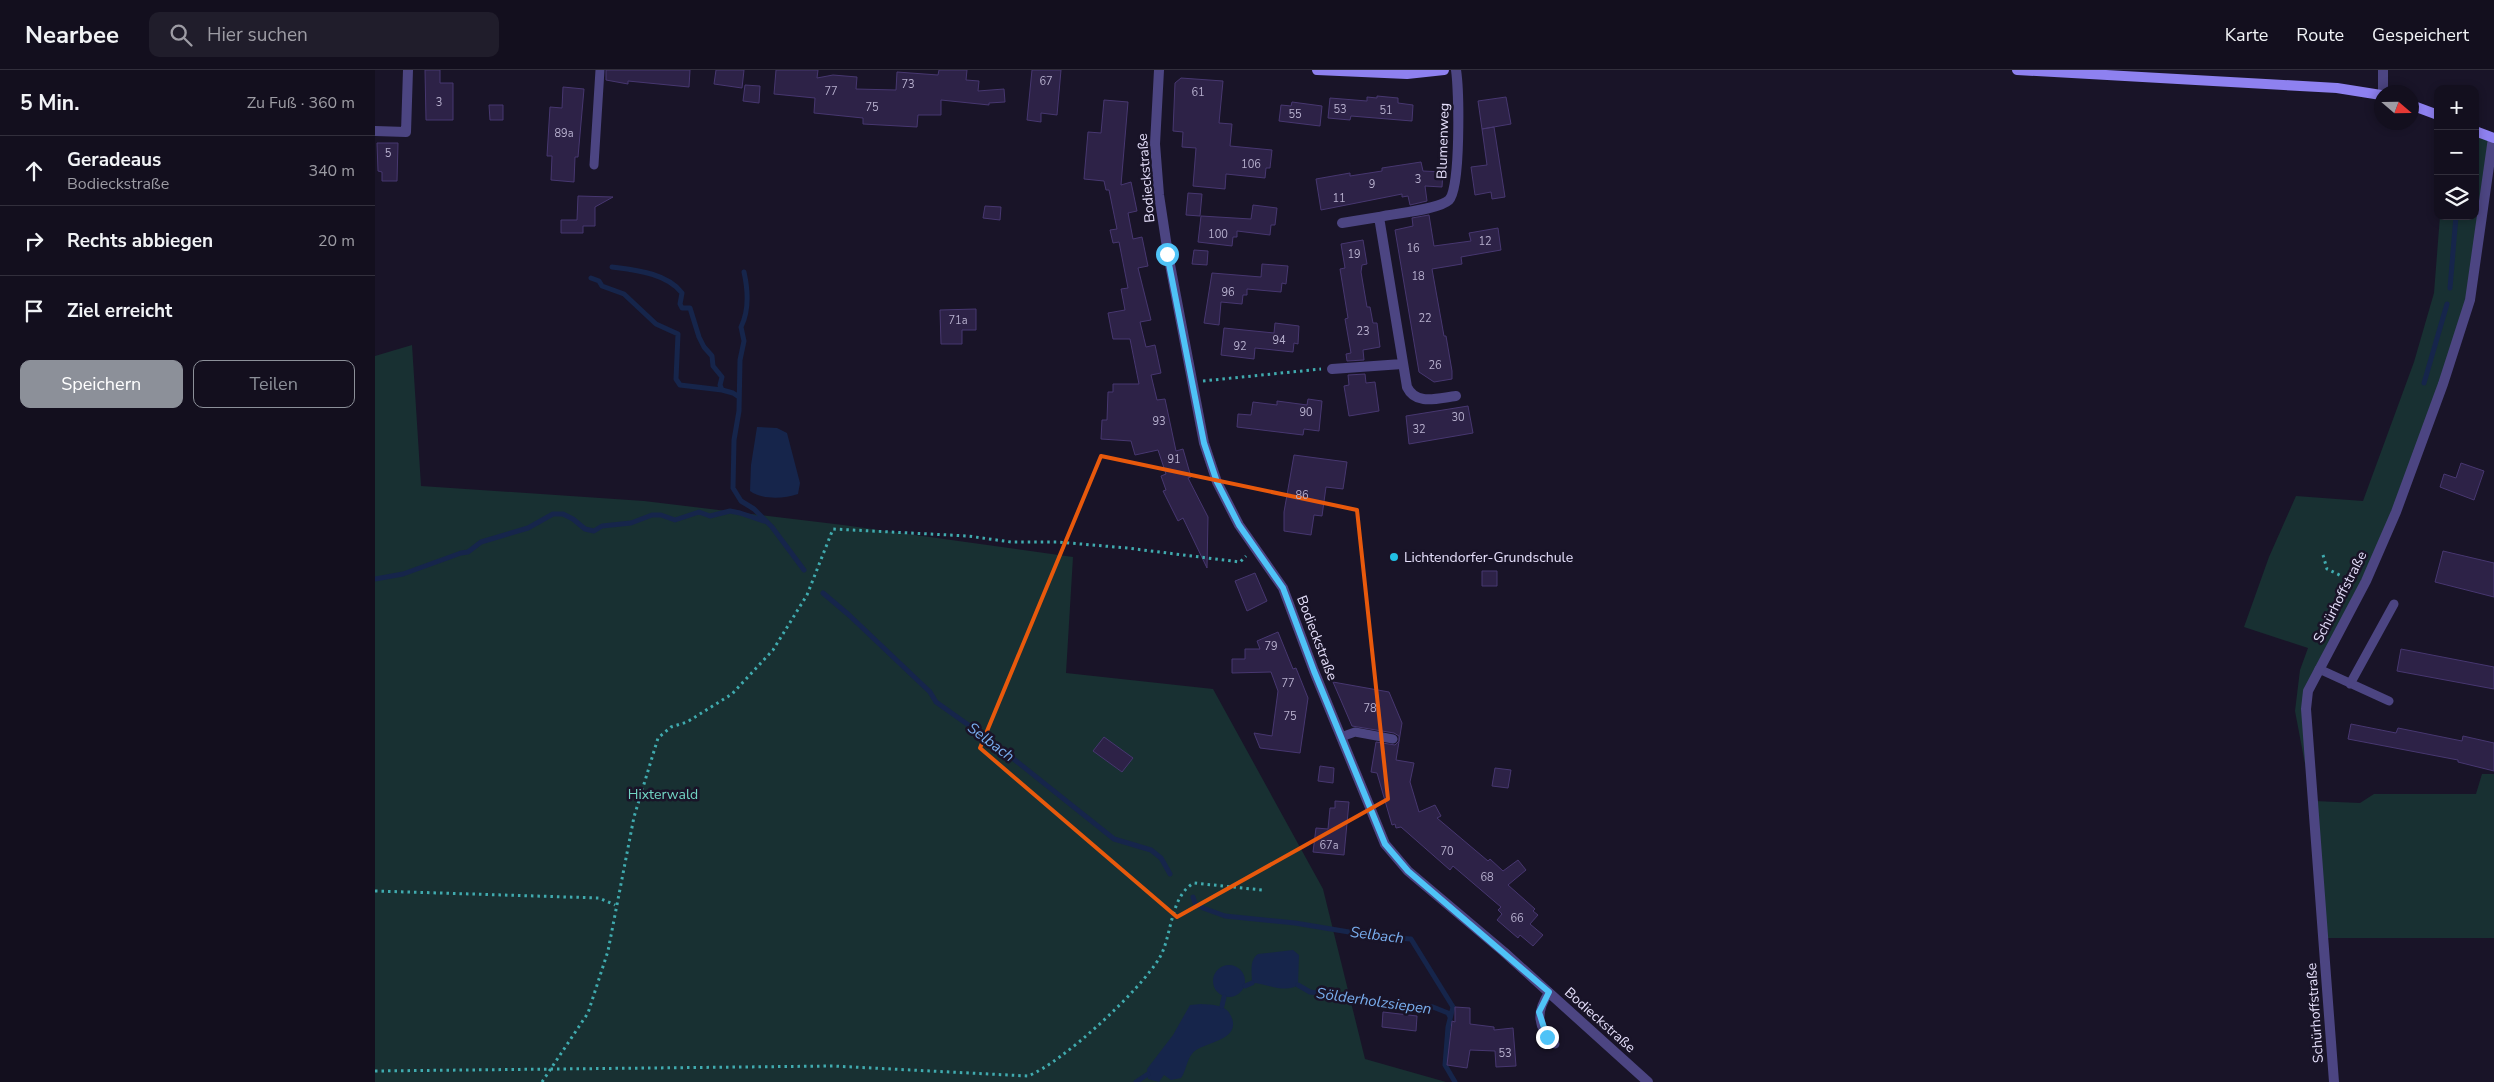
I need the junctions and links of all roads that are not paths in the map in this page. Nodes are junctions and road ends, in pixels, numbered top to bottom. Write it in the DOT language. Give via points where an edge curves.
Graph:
graph roads {
  1 [pos="408,70"];
  2 [pos="600,70"];
  3 [pos="1159,70"];
  4 [pos="1317,70"];
  5 [pos="1444,70"];
  6 [pos="1456,70"];
  7 [pos="2017,70"];
  8 [pos="2383,70"];
  9 [pos="2382,85"];
  10 [pos="2374,93"];
  11 [pos="2419,108"];
  12 [pos="2434,114"];
  13 [pos="375,131"];
  14 [pos="2479,132"];
  15 [pos="2494,138"];
  16 [pos="594,165"];
  17 [pos="1379,216"];
  18 [pos="1341,223"];
  19 [pos="1402,364"];
  20 [pos="1332,368"];
  21 [pos="1456,396"];
  22 [pos="2394,604"];
  23 [pos="2319,669"];
  24 [pos="2351,684"];
  25 [pos="2389,701"];
  26 [pos="1341,737"];
  27 [pos="1393,739"];
  28 [pos="1549,992"];
  29 [pos="1555,1044"];
  30 [pos="1648,1082"];
  31 [pos="2334,1082"];
  1 -- 13 [label="street" via="406,132"];
  2 -- 16 [label="lane"];
  3 -- 26 [label="street, Bodieckstraße" via="1155,144 1159,195 1204,443 1217,482 1239,525 1283,588"];
  4 -- 5 [label="main road" via="1407,74"];
  6 -- 17 [label="street, Blumenweg" via="1458,126 1456,183 1452,196 1436,206"];
  7 -- 10 [label="main road" via="2337,88"];
  8 -- 9 [label="street"];
  11 -- 12 [label="main road"];
  14 -- 15 [label="main road"];
  15 -- 23 [label="street, Schürhoffstraße" via="2470,300 2443,384 2416,460 2364,585"];
  17 -- 18 [label="street, Blumenweg"];
  17 -- 19 [label="street"];
  19 -- 20 [label="street"];
  19 -- 21 [label="street" via="1407,386 1414,396 1427,400"];
  22 -- 24 [label="lane"];
  23 -- 24 [label="lane"];
  23 -- 31 [label="street, Schürhoffstraße" via="2308,691 2306,709"];
  24 -- 25 [label="lane"];
  26 -- 27 [label="lane" via="1355,732"];
  26 -- 28 [label="street, Bodieckstraße" via="1375,822 1393,856"];
  28 -- 29 [label="lane" via="1539,1010 1539,1017 1547,1037"];
  28 -- 30 [label="street, Bodieckstraße"];
}
